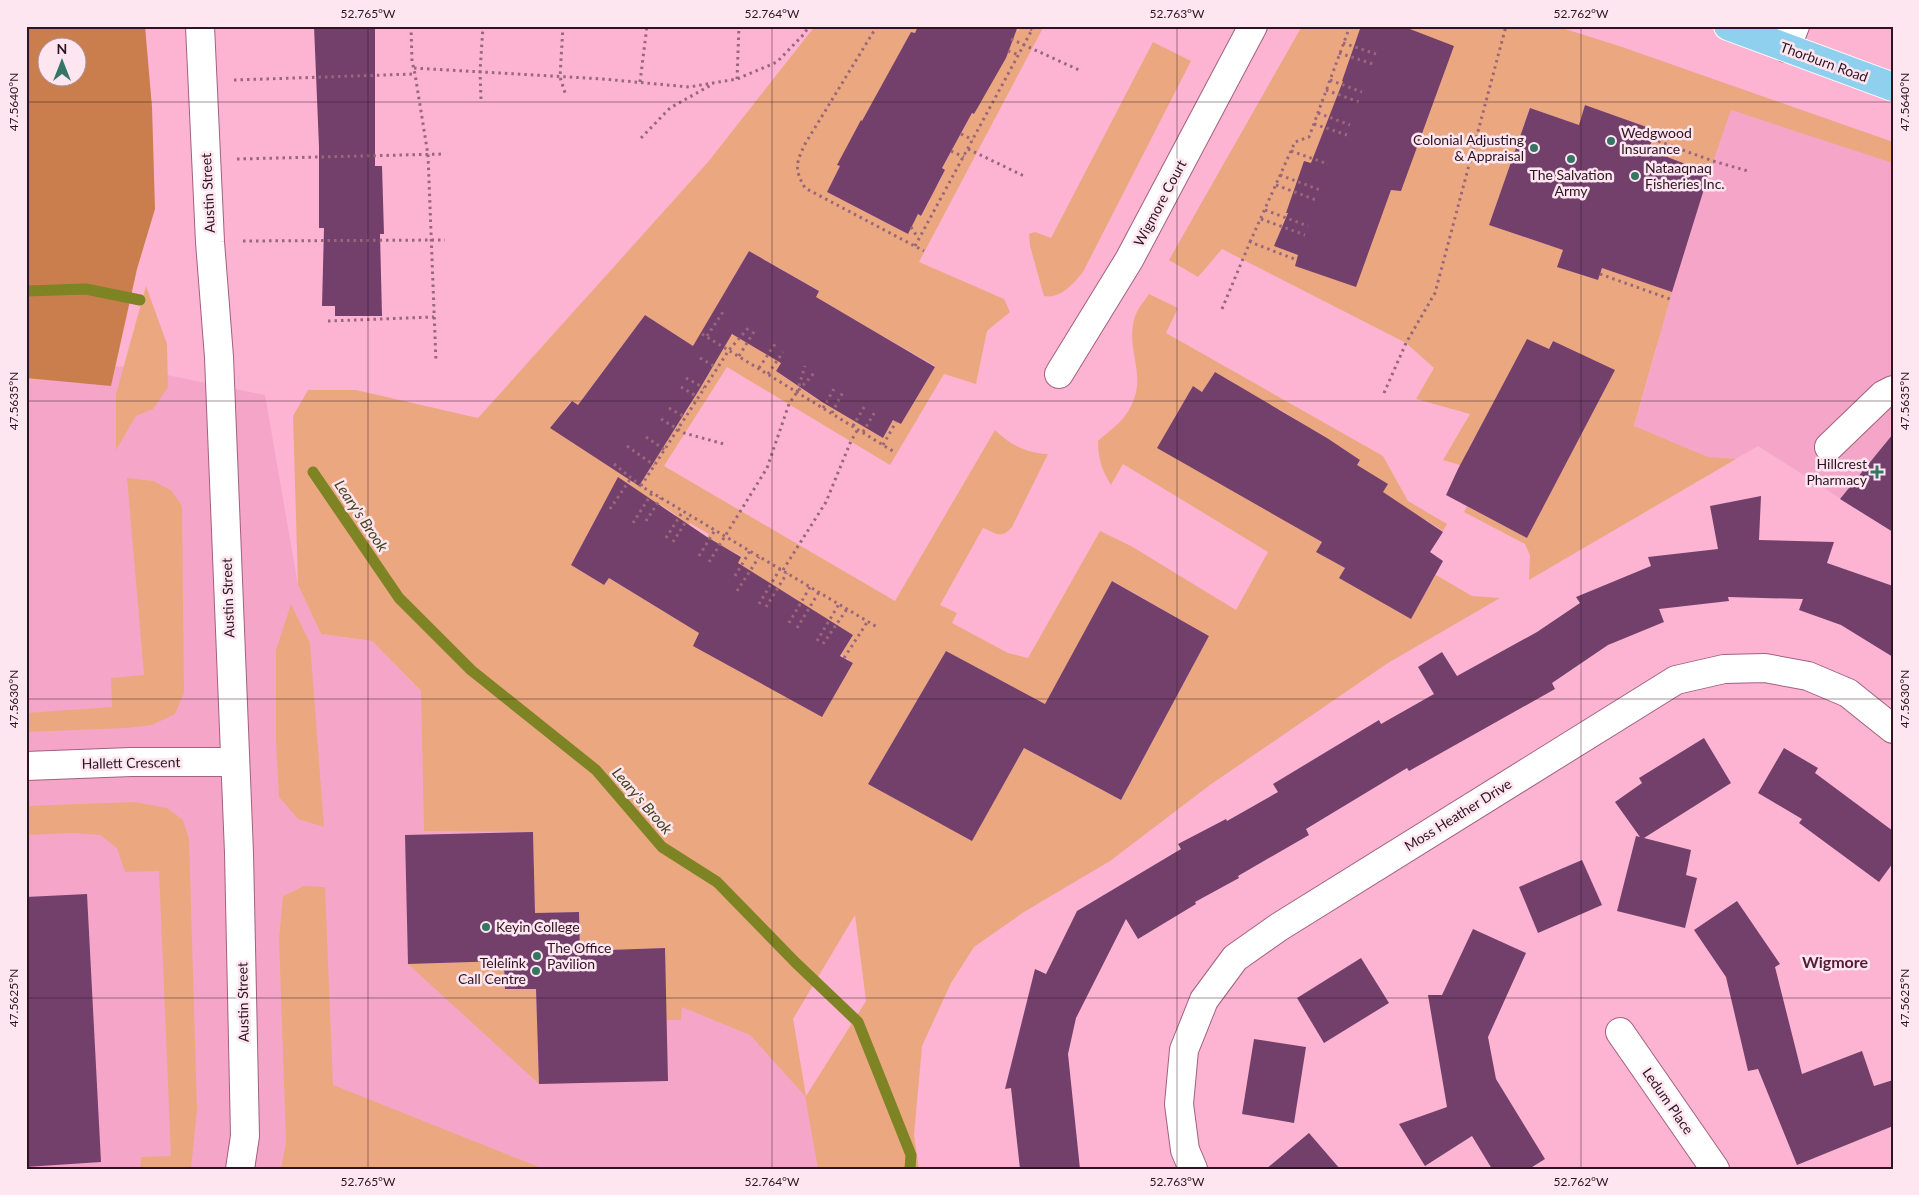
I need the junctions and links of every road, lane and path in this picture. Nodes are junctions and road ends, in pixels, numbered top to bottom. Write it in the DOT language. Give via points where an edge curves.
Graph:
graph roads {
  1 [pos="200,26"];
  2 [pos="411,26"];
  3 [pos="484,26"];
  4 [pos="564,26"];
  5 [pos="647,26"];
  6 [pos="739,26"];
  7 [pos="809,26"];
  8 [pos="876,26"];
  9 [pos="1025,26"];
  10 [pos="1253,26"];
  11 [pos="1350,26"];
  12 [pos="1506,26"];
  13 [pos="1728,26"];
  14 [pos="1033,28"];
  15 [pos="1791,37"];
  16 [pos="1011,39"];
  17 [pos="1344,43"];
  18 [pos="1024,45"];
  19 [pos="1008,51"];
  20 [pos="1339,53"];
  21 [pos="1376,54"];
  22 [pos="1019,55"];
  23 [pos="1373,64"];
  24 [pos="414,68"];
  25 [pos="1079,70"];
  26 [pos="480,72"];
  27 [pos="415,74"];
  28 [pos="560,77"];
  29 [pos="737,79"];
  30 [pos="1330,80"];
  31 [pos="202,81"];
  32 [pos="640,82"];
  33 [pos="714,84"];
  34 [pos="1893,87"];
  35 [pos="1326,90"];
  36 [pos="1362,92"];
  37 [pos="566,96"];
  38 [pos="481,99"];
  39 [pos="1359,102"];
  40 [pos="1318,113"];
  41 [pos="1314,124"];
  42 [pos="1350,125"];
  43 [pos="961,134"];
  44 [pos="1347,135"];
  45 [pos="641,138"];
  46 [pos="1652,139"];
  47 [pos="973,140"];
  48 [pos="968,149"];
  49 [pos="951,151"];
  50 [pos="1291,151"];
  51 [pos="444,154"];
  52 [pos="428,155"];
  53 [pos="964,157"];
  54 [pos="207,160"];
  55 [pos="1328,164"];
  56 [pos="1748,171"];
  57 [pos="1280,175"];
  58 [pos="1024,176"];
  59 [pos="1276,185"];
  60 [pos="1320,190"];
  61 [pos="1316,200"];
  62 [pos="1265,210"];
  63 [pos="1260,219"];
  64 [pos="1308,226"];
  65 [pos="911,227"];
  66 [pos="1305,235"];
  67 [pos="918,238"];
  68 [pos="431,240"];
  69 [pos="445,240"];
  70 [pos="210,242"];
  71 [pos="1250,242"];
  72 [pos="915,246"];
  73 [pos="924,250"];
  74 [pos="1296,260"];
  75 [pos="1600,274"];
  76 [pos="1670,299"];
  77 [pos="1222,308"];
  78 [pos="723,312"];
  79 [pos="434,317"];
  80 [pos="328,321"];
  81 [pos="750,326"];
  82 [pos="755,330"];
  83 [pos="702,334"];
  84 [pos="707,336"];
  85 [pos="778,341"];
  86 [pos="728,350"];
  87 [pos="783,352"];
  88 [pos="739,356"];
  89 [pos="700,358"];
  90 [pos="436,362"];
  91 [pos="805,366"];
  92 [pos="717,368"];
  93 [pos="759,368"];
  94 [pos="816,372"];
  95 [pos="768,374"];
  96 [pos="1059,374"];
  97 [pos="686,378"];
  98 [pos="835,387"];
  99 [pos="681,388"];
  100 [pos="704,388"];
  101 [pos="1893,390"];
  102 [pos="797,392"];
  103 [pos="843,392"];
  104 [pos="1384,393"];
  105 [pos="698,397"];
  106 [pos="866,404"];
  107 [pos="669,408"];
  108 [pos="823,408"];
  109 [pos="876,410"];
  110 [pos="832,413"];
  111 [pos="685,417"];
  112 [pos="661,418"];
  113 [pos="896,422"];
  114 [pos="853,426"];
  115 [pos="678,429"];
  116 [pos="858,429"];
  117 [pos="863,432"];
  118 [pos="646,437"];
  119 [pos="724,444"];
  120 [pos="883,445"];
  121 [pos="626,446"];
  122 [pos="1829,447"];
  123 [pos="665,450"];
  124 [pos="896,453"];
  125 [pos="614,464"];
  126 [pos="654,465"];
  127 [pos="631,478"];
  128 [pos="641,486"];
  129 [pos="652,493"];
  130 [pos="661,498"];
  131 [pos="610,509"];
  132 [pos="683,511"];
  133 [pos="690,515"];
  134 [pos="646,521"];
  135 [pos="633,523"];
  136 [pos="715,530"];
  137 [pos="725,536"];
  138 [pos="666,538"];
  139 [pos="673,542"];
  140 [pos="750,551"];
  141 [pos="699,556"];
  142 [pos="759,557"];
  143 [pos="709,562"];
  144 [pos="783,571"];
  145 [pos="735,576"];
  146 [pos="810,587"];
  147 [pos="737,591"];
  148 [pos="819,592"];
  149 [pos="759,604"];
  150 [pos="839,604"];
  151 [pos="766,607"];
  152 [pos="847,609"];
  153 [pos="868,621"];
  154 [pos="789,623"];
  155 [pos="877,626"];
  156 [pos="797,628"];
  157 [pos="817,642"];
  158 [pos="823,644"];
  159 [pos="844,658"];
  160 [pos="1893,729"];
  161 [pos="235,762"];
  162 [pos="26,766"];
  163 [pos="1620,1032"];
  164 [pos="240,1169"];
  165 [pos="1193,1169"];
  166 [pos="1715,1169"];
  1 -- 31 [label="street, Austin Street"];
  2 -- 24 [label="path"];
  3 -- 26 [label="path"];
  4 -- 28 [label="path"];
  5 -- 32 [label="path"];
  6 -- 29 [label="path"];
  7 -- 29 [label="path" via="777,62"];
  8 -- 72 [label="path" via="805,144 796,161 797,175 805,188"];
  9 -- 14 [label="path"];
  10 -- 96 [label="street, Wigmore Court" via="1130,260"];
  11 -- 17 [label="path"];
  12 -- 104 [label="path" via="1435,293 1406,343"];
  13 -- 15 [label="main road, Thorburn Road"];
  14 -- 18 [label="path"];
  15 -- 34 [label="main road, Thorburn Road"];
  16 -- 18 [label="path"];
  17 -- 20 [label="path"];
  17 -- 21 [label="path"];
  18 -- 22 [label="path"];
  18 -- 25 [label="path"];
  19 -- 22 [label="path"];
  20 -- 23 [label="path"];
  20 -- 30 [label="path"];
  22 -- 47 [label="path"];
  24 -- 26 [label="path"];
  24 -- 27 [label="path"];
  26 -- 28 [label="path"];
  26 -- 38 [label="path"];
  27 -- 31 [label="path"];
  27 -- 52 [label="path"];
  28 -- 32 [label="path"];
  28 -- 37 [label="path"];
  29 -- 33 [label="path"];
  30 -- 35 [label="path"];
  30 -- 36 [label="path"];
  31 -- 54 [label="street, Austin Street"];
  32 -- 33 [label="path" via="689,87"];
  33 -- 45 [label="path" via="670,108"];
  35 -- 39 [label="path"];
  35 -- 40 [label="path"];
  40 -- 41 [label="path"];
  40 -- 42 [label="path"];
  41 -- 44 [label="path"];
  41 -- 50 [label="path" via="1309,137 1295,142"];
  43 -- 47 [label="path"];
  46 -- 56 [label="path" via="1713,162"];
  47 -- 48 [label="path"];
  48 -- 53 [label="path"];
  48 -- 58 [label="path"];
  49 -- 53 [label="path"];
  50 -- 55 [label="path"];
  50 -- 57 [label="path"];
  51 -- 52 [label="path"];
  52 -- 54 [label="path"];
  52 -- 68 [label="path"];
  53 -- 67 [label="path"];
  54 -- 70 [label="street, Austin Street"];
  57 -- 59 [label="path"];
  57 -- 60 [label="path"];
  59 -- 61 [label="path"];
  59 -- 62 [label="path"];
  62 -- 63 [label="path"];
  62 -- 64 [label="path"];
  63 -- 66 [label="path"];
  63 -- 71 [label="path"];
  65 -- 67 [label="path"];
  67 -- 72 [label="path"];
  68 -- 69 [label="path"];
  68 -- 70 [label="path"];
  68 -- 79 [label="path"];
  70 -- 161 [label="street, Austin Street" via="219,357"];
  71 -- 74 [label="path"];
  71 -- 77 [label="path"];
  72 -- 73 [label="path"];
  75 -- 76 [label="path"];
  78 -- 84 [label="path"];
  79 -- 80 [label="path"];
  79 -- 90 [label="path"];
  81 -- 86 [label="path"];
  82 -- 88 [label="path"];
  83 -- 84 [label="path"];
  84 -- 86 [label="path"];
  85 -- 93 [label="path"];
  86 -- 88 [label="path"];
  86 -- 92 [label="path"];
  87 -- 95 [label="path"];
  88 -- 93 [label="path"];
  89 -- 92 [label="path"];
  91 -- 102 [label="path"];
  92 -- 100 [label="path"];
  93 -- 95 [label="path"];
  94 -- 102 [label="path"];
  95 -- 102 [label="path"];
  97 -- 100 [label="path"];
  98 -- 108 [label="path"];
  99 -- 105 [label="path"];
  100 -- 105 [label="path"];
  101 -- 122 [label="street" via="1883,395"];
  102 -- 108 [label="path"];
  102 -- 137 [label="path" via="789,404 766,468"];
  103 -- 110 [label="path"];
  105 -- 111 [label="path"];
  106 -- 114 [label="path"];
  107 -- 111 [label="path"];
  108 -- 110 [label="path"];
  109 -- 117 [label="path"];
  110 -- 114 [label="path"];
  111 -- 115 [label="path"];
  112 -- 115 [label="path"];
  113 -- 120 [label="path"];
  114 -- 116 [label="path"];
  115 -- 119 [label="path"];
  115 -- 123 [label="path"];
  116 -- 117 [label="path"];
  116 -- 144 [label="path" via="826,502"];
  117 -- 120 [label="path"];
  118 -- 123 [label="path"];
  120 -- 124 [label="path"];
  121 -- 126 [label="path"];
  123 -- 126 [label="path"];
  125 -- 127 [label="path"];
  126 -- 128 [label="path"];
  127 -- 128 [label="path"];
  127 -- 131 [label="path"];
  128 -- 129 [label="path"];
  129 -- 130 [label="path"];
  129 -- 135 [label="path"];
  130 -- 132 [label="path"];
  130 -- 134 [label="path"];
  132 -- 133 [label="path"];
  132 -- 138 [label="path"];
  133 -- 136 [label="path"];
  133 -- 139 [label="path"];
  136 -- 137 [label="path"];
  136 -- 141 [label="path"];
  137 -- 140 [label="path"];
  137 -- 143 [label="path"];
  140 -- 142 [label="path"];
  140 -- 145 [label="path"];
  142 -- 144 [label="path"];
  142 -- 147 [label="path"];
  144 -- 146 [label="path"];
  144 -- 149 [label="path"];
  144 -- 151 [label="path"];
  146 -- 148 [label="path"];
  146 -- 154 [label="path"];
  148 -- 150 [label="path"];
  148 -- 156 [label="path"];
  150 -- 152 [label="path"];
  150 -- 157 [label="path"];
  152 -- 153 [label="path"];
  152 -- 158 [label="path"];
  153 -- 155 [label="path"];
  153 -- 159 [label="path"];
  160 -- 165 [label="street, Moss Heather Drive" via="1848,694 1808,676 1766,668 1724,669 1676,680 1279,927 1236,958 1204,1000 1184,1050 1179,1104 1185,1150"];
  161 -- 162 [label="street, Hallett Crescent"];
  161 -- 164 [label="street, Austin Street" via="246,1136"];
  163 -- 166 [label="street, Ledum Place"];
}
